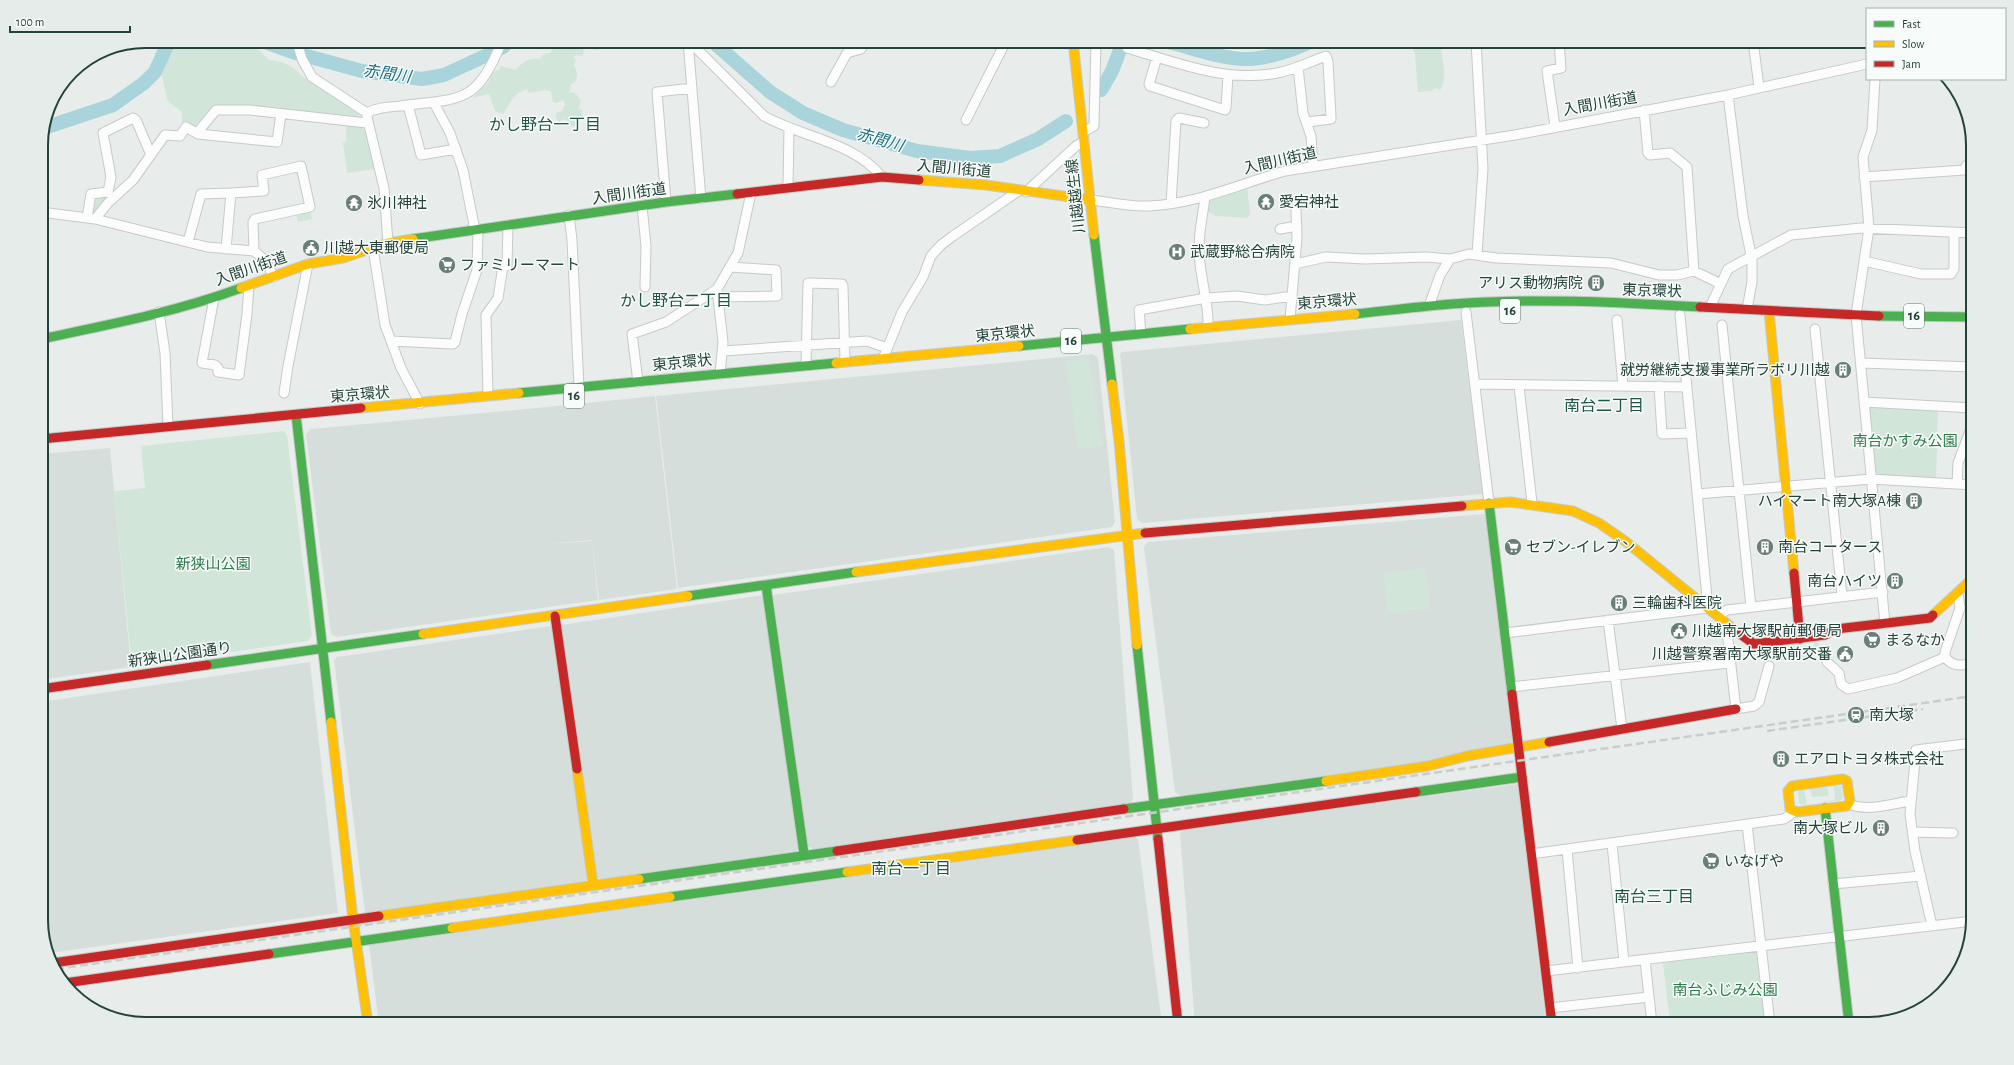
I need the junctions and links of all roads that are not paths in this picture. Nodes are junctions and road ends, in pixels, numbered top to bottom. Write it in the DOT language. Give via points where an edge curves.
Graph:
graph roads {
  1 [pos="300,48"];
  2 [pos="499,48"];
  3 [pos="689,48"];
  4 [pos="696,48"];
  5 [pos="862,48"];
  6 [pos="1002,48"];
  7 [pos="1074,48"];
  8 [pos="1096,48"];
  9 [pos="1127,48"];
  10 [pos="1476,48"];
  11 [pos="1560,48"];
  12 [pos="1754,48"];
  13 [pos="1157,57"];
  14 [pos="1866,64"];
  15 [pos="1298,67"];
  16 [pos="1228,75"];
  17 [pos="1875,80"];
  18 [pos="831,82"];
  19 [pos="1759,87"];
  20 [pos="692,88"];
  21 [pos="1728,95"];
  22 [pos="434,103"];
  23 [pos="408,105"];
  24 [pos="1644,110"];
  25 [pos="368,113"];
  26 [pos="281,114"];
  27 [pos="966,120"];
  28 [pos="367,122"];
  29 [pos="1307,122"];
  30 [pos="1204,123"];
  31 [pos="1555,126"];
  32 [pos="789,128"];
  33 [pos="197,133"];
  34 [pos="1084,137"];
  35 [pos="1482,140"];
  36 [pos="456,149"];
  37 [pos="151,155"];
  38 [pos="1313,166"];
  39 [pos="1966,167"];
  40 [pos="882,177"];
  41 [pos="1864,177"];
  42 [pos="788,187"];
  43 [pos="1023,191"];
  44 [pos="231,193"];
  45 [pos="751,193"];
  46 [pos="701,198"];
  47 [pos="1205,198"];
  48 [pos="1091,200"];
  49 [pos="666,202"];
  50 [pos="1171,204"];
  51 [pos="642,206"];
  52 [pos="1296,208"];
  53 [pos="48,213"];
  54 [pos="569,215"];
  55 [pos="91,219"];
  56 [pos="508,225"];
  57 [pos="1297,226"];
  58 [pos="1869,228"];
  59 [pos="477,229"];
  60 [pos="1280,229"];
  61 [pos="1954,233"];
  62 [pos="1966,233"];
  63 [pos="188,242"];
  64 [pos="388,243"];
  65 [pos="373,248"];
  66 [pos="226,249"];
  67 [pos="254,251"];
  68 [pos="1477,254"];
  69 [pos="1751,255"];
  70 [pos="1450,259"];
  71 [pos="1864,261"];
  72 [pos="308,264"];
  73 [pos="1295,264"];
  74 [pos="731,267"];
  75 [pos="1694,270"];
  76 [pos="274,277"];
  77 [pos="1721,284"];
  78 [pos="249,285"];
  79 [pos="645,287"];
  80 [pos="717,293"];
  81 [pos="1292,296"];
  82 [pos="214,298"];
  83 [pos="1206,298"];
  84 [pos="1429,306"];
  85 [pos="1710,307"];
  86 [pos="1747,309"];
  87 [pos="159,312"];
  88 [pos="1481,312"];
  89 [pos="1462,313"];
  90 [pos="1608,313"];
  91 [pos="1676,315"];
  92 [pos="1769,315"];
  93 [pos="1620,317"];
  94 [pos="1966,317"];
  95 [pos="1405,318"];
  96 [pos="1290,319"];
  97 [pos="1856,319"];
  98 [pos="1722,325"];
  99 [pos="1934,326"];
  100 [pos="1208,327"];
  101 [pos="1815,329"];
  102 [pos="1141,334"];
  103 [pos="48,338"];
  104 [pos="1106,338"];
  105 [pos="391,341"];
  106 [pos="844,342"];
  107 [pos="1150,343"];
  108 [pos="805,345"];
  109 [pos="887,348"];
  110 [pos="723,351"];
  111 [pos="883,359"];
  112 [pos="845,362"];
  113 [pos="1861,363"];
  114 [pos="806,365"];
  115 [pos="1966,367"];
  116 [pos="829,373"];
  117 [pos="720,374"];
  118 [pos="638,382"];
  119 [pos="1476,384"];
  120 [pos="1519,386"];
  121 [pos="1623,386"];
  122 [pos="1659,386"];
  123 [pos="580,387"];
  124 [pos="1686,387"];
  125 [pos="284,393"];
  126 [pos="488,395"];
  127 [pos="1864,402"];
  128 [pos="420,404"];
  129 [pos="1966,408"];
  130 [pos="296,419"];
  131 [pos="168,426"];
  132 [pos="1691,434"];
  133 [pos="48,438"];
  134 [pos="1966,442"];
  135 [pos="48,446"];
  136 [pos="1871,479"];
  137 [pos="1830,483"];
  138 [pos="1957,484"];
  139 [pos="1966,485"];
  140 [pos="1786,487"];
  141 [pos="1740,491"];
  142 [pos="1698,494"];
  143 [pos="1489,503"];
  144 [pos="1532,503"];
  145 [pos="1128,534"];
  146 [pos="766,585"];
  147 [pos="1966,585"];
  148 [pos="1883,592"];
  149 [pos="1958,593"];
  150 [pos="1842,596"];
  151 [pos="1797,601"];
  152 [pos="1751,607"];
  153 [pos="1708,608"];
  154 [pos="555,616"];
  155 [pos="1718,616"];
  156 [pos="1608,620"];
  157 [pos="1726,623"];
  158 [pos="1886,624"];
  159 [pos="1505,633"];
  160 [pos="1800,638"];
  161 [pos="323,649"];
  162 [pos="1945,657"];
  163 [pos="1827,662"];
  164 [pos="1729,663"];
  165 [pos="1966,665"];
  166 [pos="1769,666"];
  167 [pos="1615,676"];
  168 [pos="1511,687"];
  169 [pos="48,688"];
  170 [pos="1736,709"];
  171 [pos="1622,729"];
  172 [pos="1966,744"];
  173 [pos="1520,748"];
  174 [pos="1522,776"];
  175 [pos="1910,801"];
  176 [pos="1849,804"];
  177 [pos="1156,805"];
  178 [pos="1825,808"];
  179 [pos="1794,812"];
  180 [pos="1746,824"];
  181 [pos="1159,829"];
  182 [pos="1912,832"];
  183 [pos="1953,833"];
  184 [pos="1612,844"];
  185 [pos="1567,850"];
  186 [pos="804,854"];
  187 [pos="1531,854"];
  188 [pos="1921,876"];
  189 [pos="593,884"];
  190 [pos="1833,884"];
  191 [pos="353,919"];
  192 [pos="1966,925"];
  193 [pos="1932,926"];
  194 [pos="1839,938"];
  195 [pos="357,941"];
  196 [pos="1762,946"];
  197 [pos="1645,960"];
  198 [pos="58,962"];
  199 [pos="1624,962"];
  200 [pos="1578,968"];
  201 [pos="1546,971"];
  202 [pos="71,982"];
  203 [pos="1649,997"];
  204 [pos="1550,1008"];
  205 [pos="367,1017"];
  206 [pos="1177,1017"];
  207 [pos="1551,1017"];
  208 [pos="1651,1017"];
  209 [pos="1769,1017"];
  210 [pos="1847,1017"];
  1 -- 25 [label="street" via="302,59 312,77"];
  2 -- 22 [label="street" via="485,76 469,92 457,99"];
  3 -- 20 [label="street"];
  4 -- 32 [label="street" via="754,108"];
  5 -- 18 [label="street" via="847,53"];
  6 -- 27 [label="street"];
  7 -- 34 [label="main road, 川越越生線"];
  8 -- 34 [label="street" via="1094,126"];
  9 -- 13 [label="street"];
  10 -- 35 [label="street"];
  11 -- 31 [label="street" via="1561,68 1547,71"];
  12 -- 19 [label="street"];
  13 -- 16 [label="street"];
  13 -- 16 [label="street" via="1150,86 1225,110"];
  14 -- 19 [label="street, 入間川街道"];
  15 -- 16 [label="street" via="1270,74"];
  15 -- 29 [label="street" via="1303,113"];
  15 -- 29 [label="street" via="1326,56 1327,58 1331,119"];
  17 -- 41 [label="street" via="1872,130 1863,158"];
  19 -- 21 [label="street, 入間川街道"];
  20 -- 46 [label="street"];
  20 -- 49 [label="street" via="657,92"];
  21 -- 24 [label="street, 入間川街道"];
  21 -- 69 [label="street" via="1743,216"];
  22 -- 23 [label="street"];
  22 -- 36 [label="street"];
  23 -- 25 [label="street" via="374,109"];
  23 -- 36 [label="street" via="421,155"];
  24 -- 31 [label="street, 入間川街道"];
  24 -- 75 [label="street" via="1648,153 1670,153 1687,167"];
  25 -- 28 [label="street"];
  26 -- 28 [label="street"];
  26 -- 33 [label="street" via="250,110 216,110"];
  26 -- 33 [label="street" via="277,142"];
  28 -- 64 [label="street" via="384,188"];
  29 -- 38 [label="street" via="1311,136"];
  30 -- 50 [label="street" via="1179,118 1176,121"];
  31 -- 35 [label="street, 入間川街道"];
  32 -- 40 [label="street" via="855,155 873,167"];
  32 -- 42 [label="street"];
  33 -- 37 [label="street" via="186,127 180,136 165,136"];
  34 -- 43 [label="street"];
  34 -- 48 [label="main road, 川越越生線"];
  35 -- 38 [label="street, 入間川街道"];
  35 -- 68 [label="street" via="1483,176"];
  36 -- 59 [label="street"];
  37 -- 55 [label="street" via="133,180"];
  37 -- 55 [label="street" via="133,118 103,133 111,177 108,192 91,194"];
  38 -- 47 [label="street, 入間川街道" via="1254,180"];
  39 -- 41 [label="street" via="1964,170"];
  40 -- 42 [label="main road, 入間川街道"];
  40 -- 43 [label="main road, 入間川街道"];
  41 -- 58 [label="street"];
  42 -- 45 [label="main road, 入間川街道"];
  43 -- 48 [label="main road, 入間川街道"];
  43 -- 109 [label="street" via="947,240 931,256 923,277 902,312"];
  44 -- 63 [label="street" via="201,194"];
  44 -- 66 [label="street"];
  44 -- 67 [label="street" via="264,191 262,175 301,166 310,207 256,219 253,222"];
  45 -- 46 [label="main road, 入間川街道"];
  45 -- 74 [label="street" via="738,253"];
  46 -- 49 [label="main road, 入間川街道"];
  47 -- 50 [label="street, 入間川街道"];
  47 -- 83 [label="street" via="1199,252"];
  48 -- 50 [label="street, 入間川街道" via="1148,206"];
  48 -- 104 [label="main road, 川越越生線"];
  49 -- 51 [label="main road, 入間川街道"];
  51 -- 54 [label="main road, 入間川街道"];
  51 -- 79 [label="street" via="646,246"];
  52 -- 57 [label="street"];
  53 -- 55 [label="street"];
  54 -- 56 [label="main road, 入間川街道"];
  54 -- 123 [label="street" via="573,246"];
  55 -- 63 [label="street"];
  56 -- 59 [label="main road, 入間川街道"];
  56 -- 126 [label="street" via="507,266 503,266 497,302 486,315"];
  57 -- 60 [label="street"];
  57 -- 73 [label="street"];
  58 -- 61 [label="street"];
  58 -- 69 [label="street" via="1791,235"];
  58 -- 71 [label="street"];
  59 -- 64 [label="main road, 入間川街道"];
  59 -- 105 [label="street" via="477,270 455,342 452,344"];
  61 -- 62 [label="street"];
  61 -- 71 [label="street" via="1954,269 1951,274 1921,274"];
  63 -- 66 [label="street"];
  64 -- 65 [label="main road, 入間川街道"];
  65 -- 72 [label="main road, 入間川街道" via="343,258"];
  65 -- 105 [label="street" via="383,316"];
  66 -- 67 [label="street"];
  67 -- 76 [label="street" via="265,260"];
  68 -- 70 [label="street"];
  68 -- 75 [label="street" via="1496,258 1611,263 1659,275 1677,275"];
  69 -- 77 [label="street" via="1728,269"];
  69 -- 86 [label="street" via="1752,282"];
  70 -- 73 [label="street" via="1326,257"];
  70 -- 84 [label="street" via="1440,275"];
  71 -- 97 [label="street"];
  72 -- 76 [label="main road, 入間川街道"];
  72 -- 125 [label="street"];
  73 -- 81 [label="street"];
  74 -- 80 [label="street"];
  74 -- 80 [label="street" via="776,270 777,296"];
  75 -- 77 [label="street"];
  76 -- 78 [label="main road, 入間川街道"];
  77 -- 85 [label="street"];
  78 -- 82 [label="main road, 入間川街道"];
  78 -- 82 [label="street" via="239,375 218,372 215,365 202,363"];
  80 -- 110 [label="street"];
  80 -- 118 [label="street" via="666,322 632,334"];
  81 -- 83 [label="street" via="1265,300 1237,296"];
  81 -- 96 [label="street"];
  82 -- 87 [label="main road, 入間川街道"];
  83 -- 100 [label="street"];
  83 -- 102 [label="street" via="1139,310"];
  84 -- 85 [label="main road, 東京環状 / 16" via="1511,302"];
  84 -- 96 [label="main road, 東京環状 / 16"];
  85 -- 86 [label="main road, 東京環状 / 16"];
  86 -- 92 [label="main road, 東京環状 / 16"];
  87 -- 103 [label="main road, 入間川街道"];
  87 -- 131 [label="street"];
  88 -- 89 [label="main road, 16"];
  89 -- 119 [label="street"];
  90 -- 93 [label="main road, 東京環状"];
  91 -- 92 [label="main road, 東京環状 / 16"];
  91 -- 124 [label="street"];
  92 -- 97 [label="main road, 東京環状 / 16"];
  92 -- 140 [label="main road"];
  93 -- 121 [label="street"];
  94 -- 97 [label="main road, 東京環状 / 16"];
  95 -- 107 [label="main road, 東京環状" via="1211,335"];
  96 -- 100 [label="main road, 東京環状 / 16"];
  97 -- 99 [label="main road, 東京環状 / 16"];
  97 -- 113 [label="street"];
  98 -- 141 [label="street"];
  100 -- 102 [label="main road, 東京環状 / 16"];
  101 -- 137 [label="street"];
  102 -- 104 [label="main road, 東京環状 / 16"];
  104 -- 111 [label="main road, 東京環状 / 16"];
  104 -- 145 [label="main road, 川越越生線"];
  105 -- 128 [label="street" via="401,368"];
  106 -- 108 [label="street"];
  106 -- 108 [label="street" via="842,284 808,283"];
  106 -- 109 [label="street" via="867,341"];
  106 -- 112 [label="street"];
  108 -- 110 [label="street"];
  108 -- 114 [label="street"];
  109 -- 111 [label="street"];
  110 -- 117 [label="street"];
  111 -- 112 [label="main road, 東京環状 / 16"];
  112 -- 114 [label="main road, 東京環状 / 16"];
  113 -- 115 [label="street"];
  113 -- 127 [label="street"];
  114 -- 117 [label="main road, 東京環状 / 16"];
  116 -- 130 [label="main road, 東京環状 / 16"];
  117 -- 118 [label="main road, 東京環状 / 16"];
  118 -- 123 [label="main road, 東京環状 / 16"];
  119 -- 120 [label="street"];
  119 -- 143 [label="street"];
  120 -- 121 [label="street"];
  120 -- 144 [label="street"];
  121 -- 122 [label="street"];
  122 -- 124 [label="street"];
  122 -- 132 [label="street" via="1662,434"];
  123 -- 126 [label="main road, 東京環状 / 16"];
  124 -- 132 [label="street"];
  126 -- 128 [label="main road, 東京環状 / 16"];
  127 -- 129 [label="street"];
  127 -- 136 [label="street"];
  128 -- 130 [label="main road, 東京環状 / 16"];
  130 -- 131 [label="main road, 東京環状 / 16"];
  130 -- 135 [label="main road, 東京環状 / 16"];
  130 -- 161 [label="main road"];
  131 -- 133 [label="main road, 東京環状 / 16"];
  132 -- 142 [label="street"];
  134 -- 138 [label="street" via="1958,463"];
  136 -- 137 [label="street"];
  136 -- 138 [label="street"];
  136 -- 148 [label="street"];
  137 -- 140 [label="street"];
  137 -- 150 [label="street"];
  138 -- 139 [label="street"];
  140 -- 141 [label="street"];
  140 -- 151 [label="main road"];
  141 -- 142 [label="street"];
  141 -- 152 [label="street"];
  142 -- 153 [label="street"];
  143 -- 144 [label="main road, 新狭山公園通り"];
  143 -- 145 [label="main road, 新狭山公園通り"];
  143 -- 159 [label="main road"];
  144 -- 153 [label="main road, 新狭山公園通り" via="1573,511 1599,523"];
  145 -- 146 [label="main road, 新狭山公園通り"];
  145 -- 177 [label="main road, 川越越生線" via="1135,623"];
  146 -- 154 [label="main road, 新狭山公園通り"];
  146 -- 186 [label="main road"];
  147 -- 149 [label="main road, 新狭山公園通り"];
  148 -- 150 [label="street"];
  148 -- 158 [label="street"];
  149 -- 158 [label="main road, 新狭山公園通り" via="1930,618"];
  149 -- 162 [label="street" via="1960,608"];
  150 -- 151 [label="street"];
  151 -- 152 [label="street"];
  151 -- 160 [label="main road"];
  152 -- 155 [label="street" via="1727,610"];
  153 -- 155 [label="main road, 新狭山公園通り"];
  153 -- 156 [label="street"];
  154 -- 161 [label="main road, 新狭山公園通り"];
  154 -- 189 [label="main road"];
  155 -- 157 [label="main road, 新狭山公園通り"];
  156 -- 159 [label="street"];
  156 -- 167 [label="street"];
  157 -- 160 [label="main road, 新狭山公園通り" via="1754,644"];
  157 -- 164 [label="street"];
  158 -- 160 [label="main road, 新狭山公園通り" via="1836,629 1825,636"];
  159 -- 168 [label="main road"];
  161 -- 169 [label="main road, 新狭山公園通り"];
  161 -- 191 [label="main road"];
  162 -- 163 [label="street" via="1897,678 1848,689 1842,686 1839,673"];
  162 -- 165 [label="street" via="1955,665"];
  164 -- 167 [label="street"];
  164 -- 170 [label="street"];
  166 -- 170 [label="street" via="1760,702 1754,706"];
  167 -- 168 [label="street"];
  167 -- 171 [label="street"];
  168 -- 173 [label="main road"];
  170 -- 171 [label="main road"];
  171 -- 173 [label="main road"];
  172 -- 175 [label="street" via="1916,750"];
  173 -- 174 [label="main road"];
  173 -- 177 [label="main road" via="1460,757 1428,766"];
  174 -- 181 [label="main road"];
  174 -- 187 [label="main road"];
  175 -- 176 [label="street" via="1866,808"];
  175 -- 182 [label="street"];
  176 -- 178 [label="main road"];
  176 -- 179 [label="main road" via="1845,779 1792,786 1788,791 1790,809"];
  177 -- 181 [label="main road, 川越越生線"];
  177 -- 186 [label="main road"];
  178 -- 179 [label="main road"];
  178 -- 190 [label="main road"];
  179 -- 180 [label="street" via="1784,819"];
  180 -- 184 [label="street"];
  180 -- 196 [label="street"];
  181 -- 195 [label="main road"];
  181 -- 206 [label="main road, 川越越生線"];
  182 -- 183 [label="street"];
  182 -- 188 [label="street"];
  184 -- 185 [label="street"];
  184 -- 199 [label="street"];
  185 -- 187 [label="street"];
  185 -- 200 [label="street"];
  186 -- 189 [label="main road"];
  187 -- 201 [label="main road"];
  188 -- 190 [label="street"];
  188 -- 193 [label="street"];
  189 -- 191 [label="main road"];
  190 -- 194 [label="main road"];
  191 -- 195 [label="main road"];
  191 -- 198 [label="main road"];
  192 -- 193 [label="street"];
  193 -- 194 [label="street"];
  194 -- 196 [label="street"];
  194 -- 210 [label="main road"];
  195 -- 202 [label="main road"];
  195 -- 205 [label="main road"];
  196 -- 197 [label="street"];
  196 -- 209 [label="street"];
  197 -- 199 [label="street"];
  197 -- 203 [label="street"];
  199 -- 200 [label="street"];
  200 -- 201 [label="street"];
  201 -- 204 [label="main road"];
  203 -- 204 [label="street"];
  203 -- 208 [label="street"];
  204 -- 207 [label="main road"];
}
